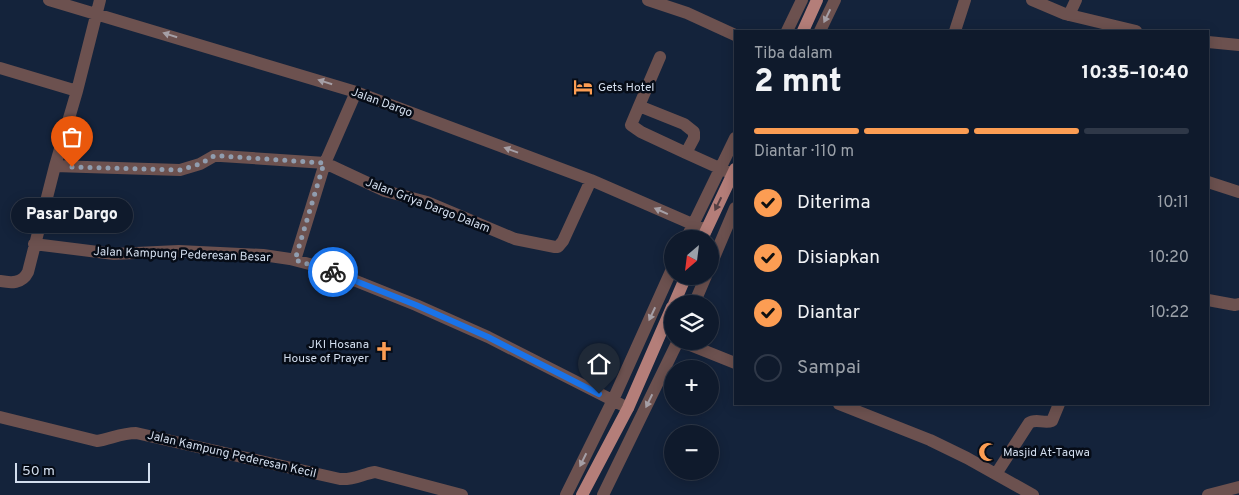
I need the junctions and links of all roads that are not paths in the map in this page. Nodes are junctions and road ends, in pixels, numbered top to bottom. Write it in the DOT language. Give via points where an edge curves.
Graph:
graph roads {
  1 [pos="49,0"];
  2 [pos="100,0"];
  3 [pos="648,0"];
  4 [pos="802,0"];
  5 [pos="817,0"];
  6 [pos="835,0"];
  7 [pos="965,0"];
  8 [pos="1032,0"];
  9 [pos="1076,0"];
  10 [pos="96,13"];
  11 [pos="1069,15"];
  12 [pos="787,30"];
  13 [pos="803,30"];
  14 [pos="820,30"];
  15 [pos="955,30"];
  16 [pos="1132,30"];
  17 [pos="734,35"];
  18 [pos="1209,42"];
  19 [pos="1239,45"];
  20 [pos="660,56"];
  21 [pos="0,68"];
  22 [pos="77,91"];
  23 [pos="356,92"];
  24 [pos="639,106"];
  25 [pos="734,140"];
  26 [pos="686,153"];
  27 [pos="324,163"];
  28 [pos="55,166"];
  29 [pos="721,168"];
  30 [pos="734,173"];
  31 [pos="590,180"];
  32 [pos="1209,182"];
  33 [pos="1239,192"];
  34 [pos="734,210"];
  35 [pos="693,224"];
  36 [pos="690,230"];
  37 [pos="700,230"];
  38 [pos="706,230"];
  39 [pos="34,244"];
  40 [pos="719,246"];
  41 [pos="295,260"];
  42 [pos="0,281"];
  43 [pos="665,285"];
  44 [pos="1209,300"];
  45 [pos="1239,304"];
  46 [pos="664,342"];
  47 [pos="675,350"];
  48 [pos="702,350"];
  49 [pos="734,363"];
  50 [pos="612,400"];
  51 [pos="842,405"];
  52 [pos="1059,405"];
  53 [pos="628,408"];
  54 [pos="0,417"];
  55 [pos="996,474"];
  56 [pos="1239,488"];
  57 [pos="585,490"];
  58 [pos="605,494"];
  59 [pos="462,495"];
  60 [pos="566,495"];
  61 [pos="1033,495"];
  62 [pos="1208,495"];
  1 -- 10 [label="street, Jalan Dargo"];
  2 -- 10 [label="street"];
  3 -- 17 [label="street"];
  4 -- 12 [label="street"];
  5 -- 13 [label="main road"];
  6 -- 14 [label="street, one-way"];
  7 -- 15 [label="street"];
  8 -- 11 [label="street"];
  9 -- 11 [label="street"];
  10 -- 22 [label="street"];
  23 -- 10 [label="street, Jalan Dargo, one-way"];
  11 -- 16 [label="street"];
  18 -- 19 [label="street"];
  20 -- 24 [label="street"];
  21 -- 22 [label="street"];
  22 -- 28 [label="street"];
  23 -- 27 [label="street"];
  31 -- 23 [label="street, Jalan Dargo, one-way"];
  24 -- 26 [label="street" via="631,125"];
  24 -- 26 [label="street" via="690,128 694,138"];
  25 -- 29 [label="street"];
  26 -- 29 [label="street"];
  27 -- 28 [label="street, Jalan Griya Dargo Dalam" via="214,156 180,170"];
  27 -- 31 [label="street, Jalan Griya Dargo Dalam" via="385,190 432,204 515,239 555,247 563,241"];
  27 -- 41 [label="street"];
  28 -- 39 [label="street"];
  29 -- 30 [label="street"];
  29 -- 35 [label="street"];
  30 -- 38 [label="main road, one-way"];
  35 -- 31 [label="street, Jalan Dargo, one-way"];
  32 -- 33 [label="street"];
  34 -- 40 [label="street"];
  35 -- 36 [label="street"];
  35 -- 37 [label="street, Jalan Dargo"];
  39 -- 41 [label="street, Jalan Kampung Pederesan Besar" via="114,254 179,251 264,255"];
  39 -- 42 [label="street" via="25,278 18,282"];
  41 -- 50 [label="street, Jalan Kampung Pederesan Besar" via="321,267 416,305 488,337"];
  43 -- 50 [label="street, one-way"];
  44 -- 45 [label="street"];
  46 -- 53 [label="main road"];
  47 -- 58 [label="street, one-way"];
  48 -- 49 [label="street"];
  50 -- 53 [label="street, Jalan Kampung Pederesan Besar"];
  50 -- 60 [label="street, one-way"];
  51 -- 55 [label="street" via="930,440"];
  52 -- 55 [label="street" via="1052,421 1029,423"];
  53 -- 57 [label="main road"];
  54 -- 59 [label="street, Jalan Kampung Pederesan Kecil" via="97,441 136,433 340,479 354,479 375,472"];
  55 -- 61 [label="street"];
  56 -- 62 [label="street"];
  57 -- 58 [label="street"];
}
